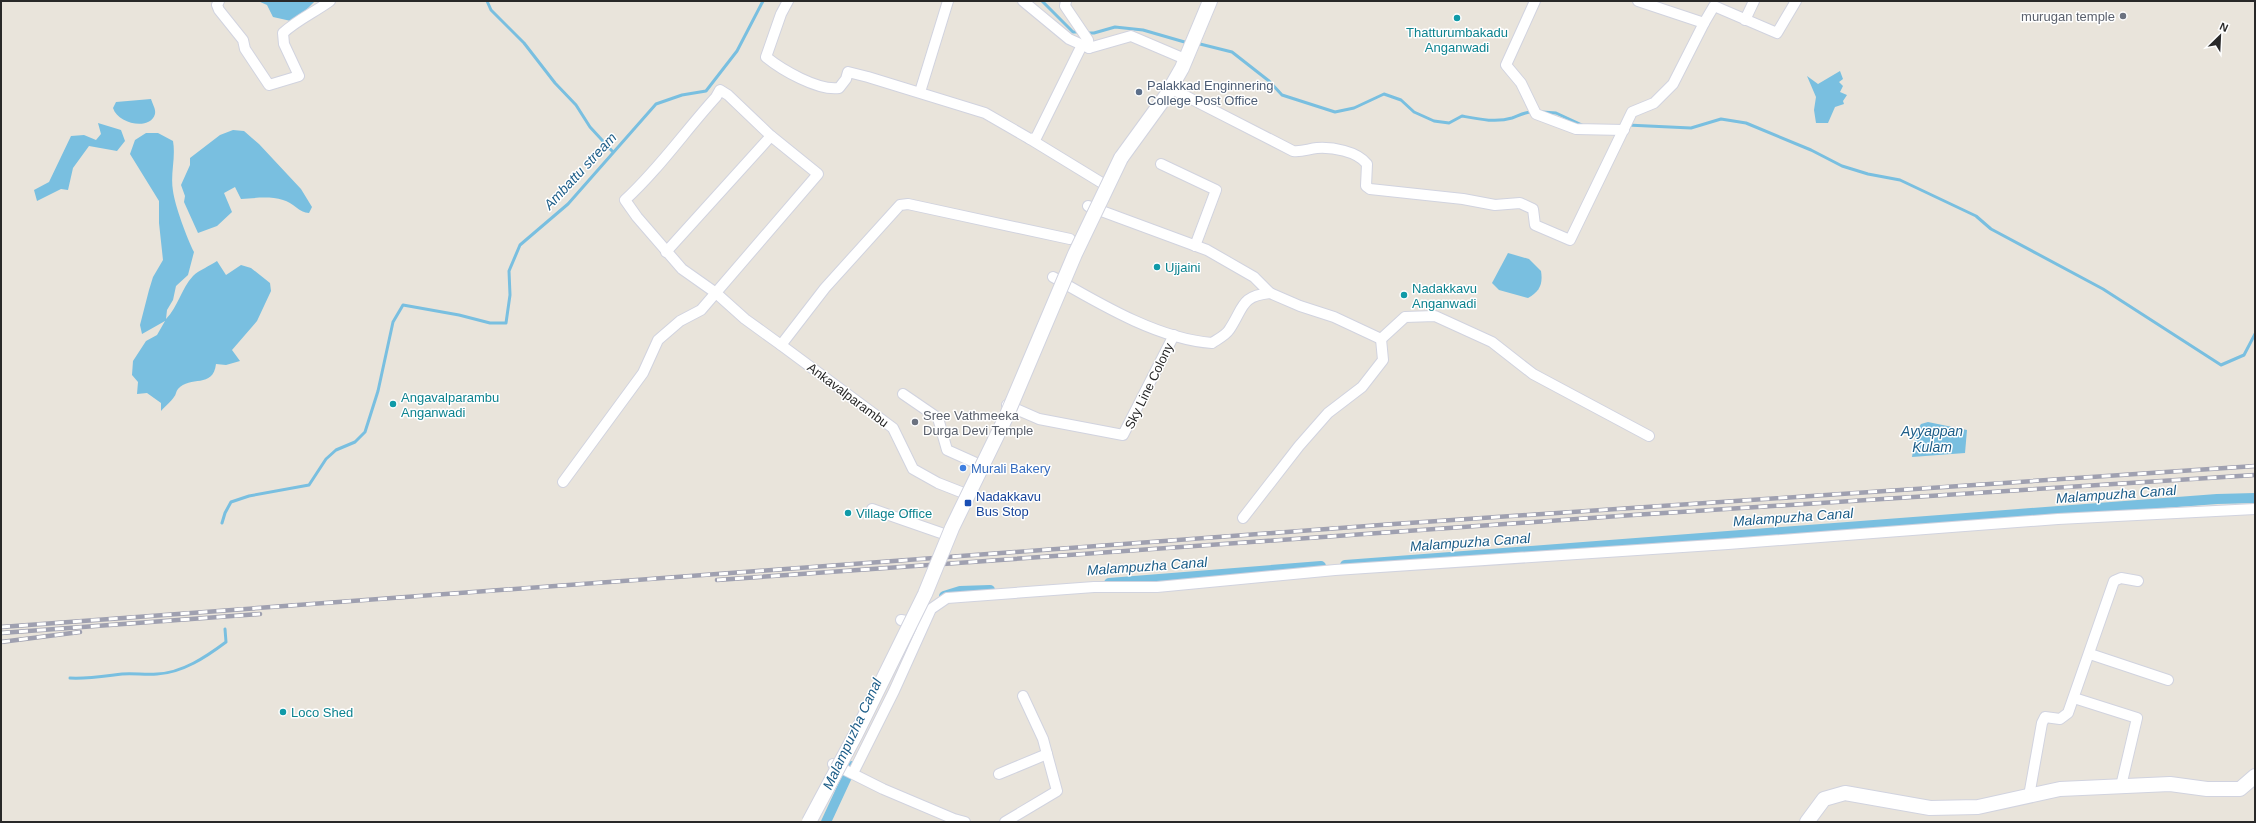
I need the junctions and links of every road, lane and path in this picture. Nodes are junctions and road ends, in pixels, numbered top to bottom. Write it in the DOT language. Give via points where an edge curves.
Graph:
graph roads {
  1 [pos="330,1"];
  2 [pos="788,1"];
  3 [pos="948,1"];
  4 [pos="1023,1"];
  5 [pos="1066,1"];
  6 [pos="1210,1"];
  7 [pos="1534,1"];
  8 [pos="1638,1"];
  9 [pos="1754,1"];
  10 [pos="1796,1"];
  11 [pos="215,2"];
  12 [pos="1745,20"];
  13 [pos="1704,23"];
  14 [pos="1087,44"];
  15 [pos="1190,49"];
  16 [pos="1170,88"];
  17 [pos="920,92"];
  18 [pos="1624,130"];
  19 [pos="771,136"];
  20 [pos="1030,138"];
  21 [pos="1161,164"];
  22 [pos="1102,183"];
  23 [pos="1088,206"];
  24 [pos="1070,239"];
  25 [pos="1195,246"];
  26 [pos="666,252"];
  27 [pos="1053,277"];
  28 [pos="716,293"];
  29 [pos="1270,293"];
  30 [pos="1174,335"];
  31 [pos="1381,339"];
  32 [pos="782,345"];
  33 [pos="902,394"];
  34 [pos="1007,405"];
  35 [pos="1650,436"];
  36 [pos="976,464"];
  37 [pos="562,482"];
  38 [pos="961,492"];
  39 [pos="872,509"];
  40 [pos="2255,509"];
  41 [pos="1243,518"];
  42 [pos="941,533"];
  43 [pos="2138,581"];
  44 [pos="902,620"];
  45 [pos="923,625"];
  46 [pos="2090,654"];
  47 [pos="2168,680"];
  48 [pos="1023,696"];
  49 [pos="2074,698"];
  50 [pos="1047,754"];
  51 [pos="833,764"];
  52 [pos="850,772"];
  53 [pos="999,774"];
  54 [pos="2255,776"];
  55 [pos="2121,786"];
  56 [pos="2029,796"];
  57 [pos="954,821"];
  58 [pos="809,822"];
  59 [pos="965,822"];
  60 [pos="1005,822"];
  61 [pos="1807,822"];
  1 -- 11 [label="street" via="283,33 284,44 299,76 269,85 245,49 243,40"];
  2 -- 17 [label="street" via="766,57 782,70 830,89 840,88 848,72"];
  3 -- 17 [label="street"];
  4 -- 14 [label="street" via="1069,39"];
  5 -- 14 [label="street" via="1065,6 1080,26"];
  6 -- 15 [label="main road"];
  7 -- 18 [label="street" via="1506,65 1521,83 1536,114 1576,129"];
  8 -- 13 [label="street"];
  9 -- 12 [label="street"];
  10 -- 12 [label="street" via="1777,33"];
  12 -- 13 [label="street" via="1714,6"];
  13 -- 18 [label="street" via="1673,84 1654,104 1632,112"];
  14 -- 15 [label="street" via="1131,36"];
  14 -- 20 [label="street" via="1036,138"];
  15 -- 16 [label="main road"];
  16 -- 18 [label="street" via="1293,151 1324,148 1342,151 1364,160 1367,169 1366,186 1370,189 1495,205 1520,203 1533,209 1535,225 1570,240"];
  16 -- 58 [label="main road, bridge" via="1121,158 1075,254 1006,417 952,528 925,594"];
  17 -- 20 [label="street" via="986,113"];
  19 -- 26 [label="street"];
  19 -- 26 [label="street, Ankavalparambu" via="720,90 658,166 625,200"];
  19 -- 28 [label="street" via="818,174"];
  20 -- 22 [label="street"];
  21 -- 25 [label="street" via="1216,190"];
  23 -- 25 [label="street"];
  24 -- 32 [label="street" via="908,204 900,205 824,288"];
  25 -- 29 [label="street" via="1254,276"];
  26 -- 28 [label="street, Ankavalparambu" via="682,269"];
  27 -- 30 [label="street" via="1100,304"];
  28 -- 32 [label="street, Ankavalparambu" via="744,320"];
  28 -- 37 [label="street" via="701,310 680,321 658,340 643,373"];
  29 -- 30 [label="street" via="1255,294 1240,308 1229,331 1212,343 1194,342"];
  29 -- 31 [label="street" via="1334,317"];
  30 -- 34 [label="street, Sky Line Colony" via="1123,435 1039,418"];
  31 -- 35 [label="street" via="1406,316 1435,316 1492,342 1533,374"];
  31 -- 41 [label="street" via="1383,360 1362,387 1328,412"];
  32 -- 38 [label="street, Ankavalparambu" via="893,428 913,469"];
  33 -- 36 [label="street" via="938,418 947,450"];
  39 -- 42 [label="street"];
  40 -- 45 [label="street" via="2050,520 1336,570 1157,587 1094,587 960,596 947,598 935,604"];
  43 -- 46 [label="street" via="2121,578 2114,581"];
  44 -- 45 [label="street"];
  45 -- 52 [label="street" via="894,691"];
  46 -- 47 [label="street"];
  46 -- 49 [label="street"];
  48 -- 50 [label="street" via="1043,739"];
  49 -- 55 [label="street" via="2137,718"];
  49 -- 56 [label="street" via="2065,716 2060,719 2045,717 2042,723"];
  50 -- 53 [label="street"];
  50 -- 60 [label="street" via="1057,791"];
  51 -- 52 [label="street"];
  52 -- 57 [label="street"];
  54 -- 55 [label="main road" via="2240,788 2206,789 2170,784"];
  55 -- 56 [label="main road" via="2060,789"];
  56 -- 61 [label="main road" via="1978,807 1930,808 1845,793 1824,799"];
  57 -- 59 [label="street"];
}
